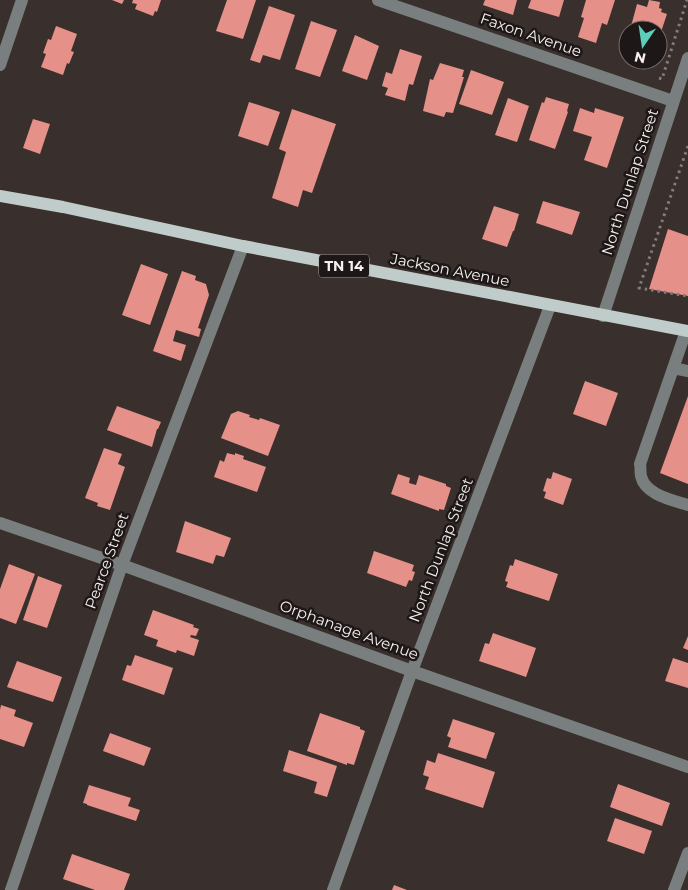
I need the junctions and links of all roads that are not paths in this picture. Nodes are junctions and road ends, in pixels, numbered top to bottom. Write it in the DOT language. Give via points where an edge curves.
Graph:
graph roads {
  1 [pos="22,0"];
  2 [pos="378,0"];
  3 [pos="688,58"];
  4 [pos="0,65"];
  5 [pos="673,101"];
  6 [pos="0,196"];
  7 [pos="243,246"];
  8 [pos="550,306"];
  9 [pos="603,316"];
  10 [pos="687,331"];
  11 [pos="673,368"];
  12 [pos="688,372"];
  13 [pos="688,505"];
  14 [pos="0,523"];
  15 [pos="122,565"];
  16 [pos="412,671"];
  17 [pos="688,767"];
  18 [pos="688,853"];
  19 [pos="11,890"];
  20 [pos="333,890"];
  21 [pos="674,890"];
  1 -- 4 [label="street"];
  2 -- 5 [label="street, Faxon Avenue"];
  3 -- 5 [label="street, North Dunlap Street"];
  5 -- 9 [label="street, North Dunlap Street"];
  6 -- 7 [label="main road, Jackson Avenue / TN 14"];
  7 -- 8 [label="main road, Jackson Avenue / TN 14"];
  7 -- 15 [label="street, Pearce Street"];
  8 -- 9 [label="main road, Jackson Avenue / TN 14"];
  8 -- 16 [label="street, North Dunlap Street"];
  9 -- 10 [label="main road, Jackson Avenue / TN 14"];
  10 -- 11 [label="street"];
  11 -- 12 [label="street"];
  11 -- 13 [label="street" via="640,464 641,477 656,494"];
  14 -- 15 [label="street, Orphanage Avenue"];
  15 -- 16 [label="street, Orphanage Avenue"];
  15 -- 19 [label="street, Pearce Street"];
  16 -- 17 [label="street, Orphanage Avenue"];
  16 -- 20 [label="street, North Dunlap Street"];
  18 -- 21 [label="street"];
}
